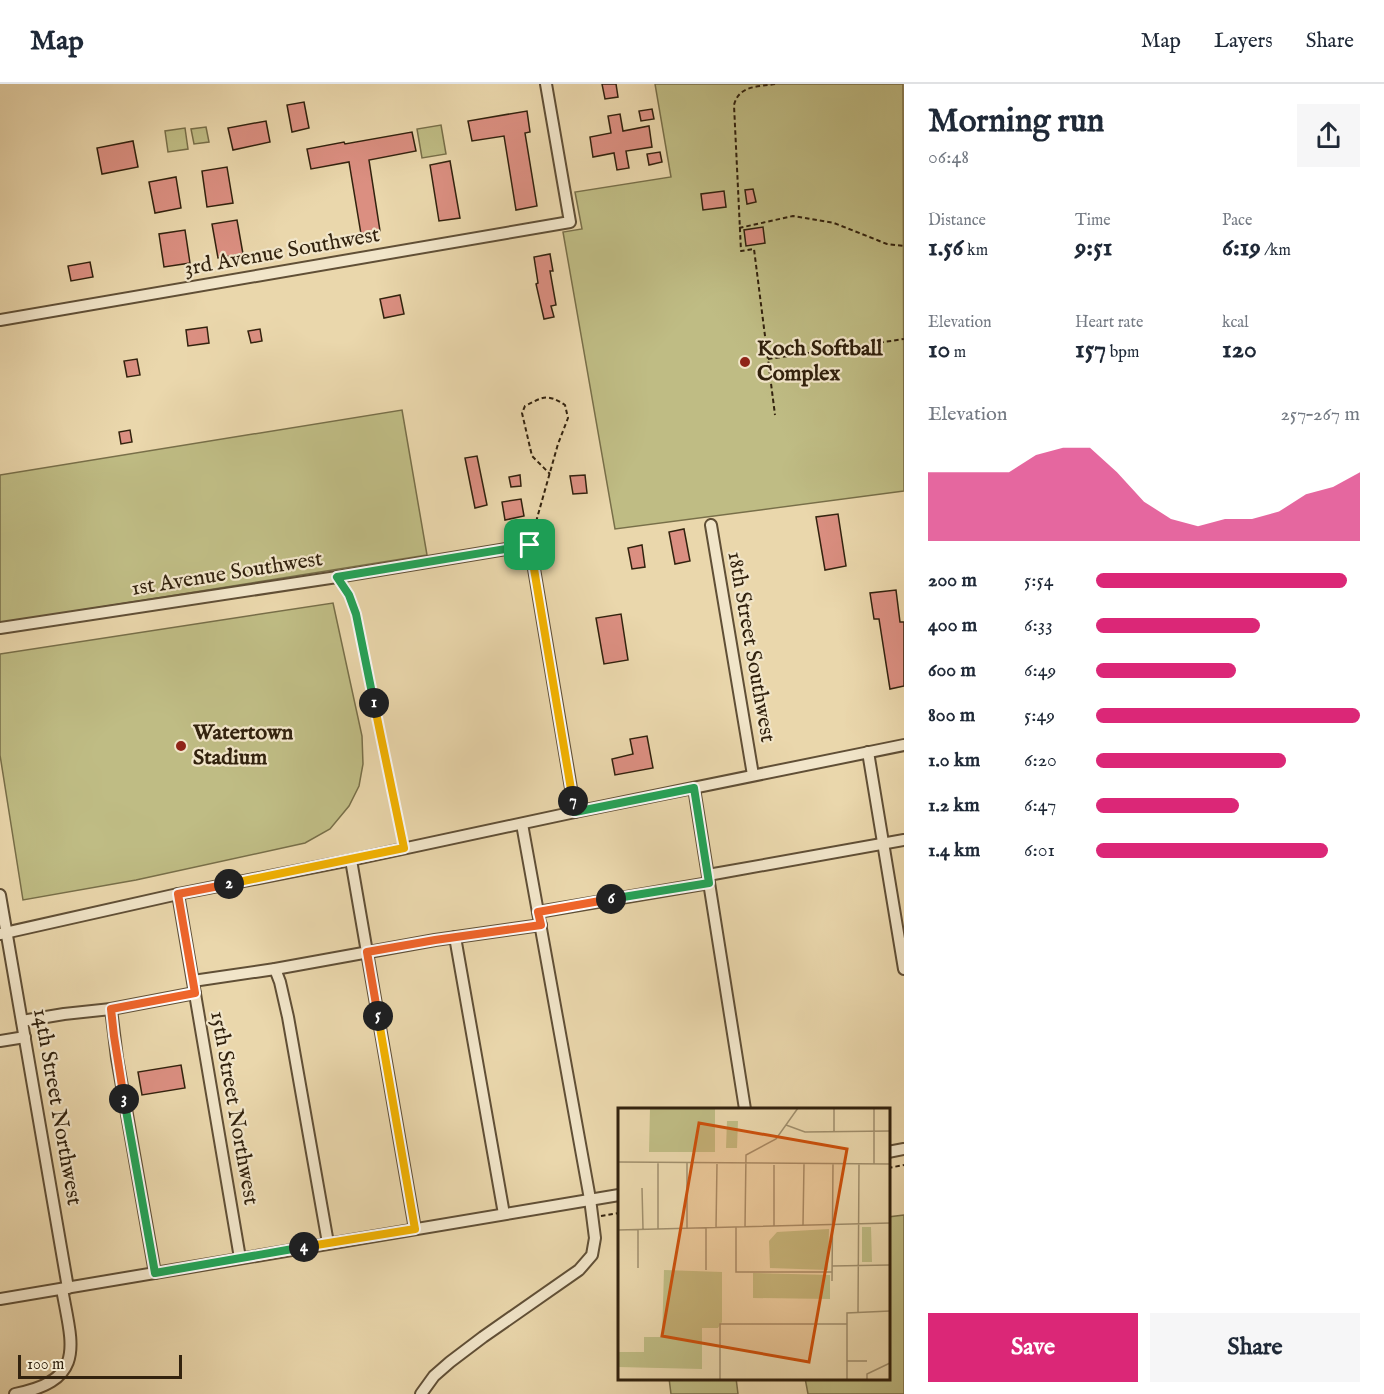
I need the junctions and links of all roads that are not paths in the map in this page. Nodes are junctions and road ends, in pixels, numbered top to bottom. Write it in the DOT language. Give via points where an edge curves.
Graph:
graph roads {
  1 [pos="546,84"];
  2 [pos="0,320"];
  3 [pos="711,525"];
  4 [pos="0,628"];
  5 [pos="904,745"];
  6 [pos="868,752"];
  7 [pos="753,776"];
  8 [pos="694,788"];
  9 [pos="575,812"];
  10 [pos="522,824"];
  11 [pos="904,840"];
  12 [pos="884,844"];
  13 [pos="351,860"];
  14 [pos="708,879"];
  15 [pos="178,894"];
  16 [pos="0,895"];
  17 [pos="538,912"];
  18 [pos="541,925"];
  19 [pos="3,934"];
  20 [pos="455,937"];
  21 [pos="367,952"];
  22 [pos="275,969"];
  23 [pos="904,969"];
  24 [pos="194,987"];
  25 [pos="111,1009"];
  26 [pos="22,1021"];
  27 [pos="25,1037"];
  28 [pos="0,1041"];
  29 [pos="745,1108"];
  30 [pos="904,1149"];
  31 [pos="889,1152"];
  32 [pos="618,1195"];
  33 [pos="590,1199"];
  34 [pos="504,1214"];
  35 [pos="415,1229"];
  36 [pos="328,1244"];
  37 [pos="240,1258"];
  38 [pos="155,1273"];
  39 [pos="65,1288"];
  40 [pos="0,1299"];
  41 [pos="15,1394"];
  42 [pos="421,1394"];
  1 -- 2 [label="street, 3rd Avenue Southwest" via="570,222"];
  3 -- 7 [label="street, 18th Street Southwest"];
  4 -- 9 [label="street, 1st Avenue Southwest" via="530,545"];
  5 -- 6 [label="street"];
  6 -- 7 [label="street"];
  6 -- 12 [label="street"];
  7 -- 8 [label="street"];
  8 -- 9 [label="street"];
  8 -- 14 [label="street"];
  9 -- 10 [label="street"];
  10 -- 13 [label="street"];
  10 -- 17 [label="street"];
  11 -- 12 [label="street"];
  12 -- 14 [label="street"];
  12 -- 23 [label="street"];
  13 -- 15 [label="street"];
  13 -- 21 [label="street"];
  14 -- 17 [label="street"];
  14 -- 29 [label="street"];
  15 -- 19 [label="street"];
  15 -- 24 [label="street, 15th Street Northwest"];
  16 -- 19 [label="street, 14th Street Northwest"];
  17 -- 18 [label="street"];
  18 -- 20 [label="street"];
  18 -- 33 [label="street"];
  19 -- 26 [label="street, 14th Street Northwest"];
  20 -- 21 [label="street"];
  20 -- 34 [label="street"];
  21 -- 22 [label="street"];
  21 -- 35 [label="street"];
  22 -- 24 [label="street"];
  22 -- 36 [label="street" via="288,1017"];
  24 -- 25 [label="street"];
  24 -- 37 [label="street, 15th Street Northwest"];
  25 -- 26 [label="street"];
  25 -- 38 [label="street"];
  26 -- 27 [label="street, 14th Street Northwest"];
  27 -- 28 [label="street"];
  27 -- 39 [label="street, 14th Street Northwest"];
  30 -- 31 [label="street"];
  32 -- 33 [label="street"];
  33 -- 34 [label="street"];
  33 -- 42 [label="street" via="595,1238 592,1255 579,1270 450,1362"];
  34 -- 35 [label="street"];
  35 -- 36 [label="street"];
  36 -- 37 [label="street"];
  37 -- 38 [label="street"];
  38 -- 39 [label="street"];
  39 -- 40 [label="street"];
  39 -- 41 [label="street, 14th Street Northwest" via="72,1351 69,1361 64,1371 46,1386"];
}
